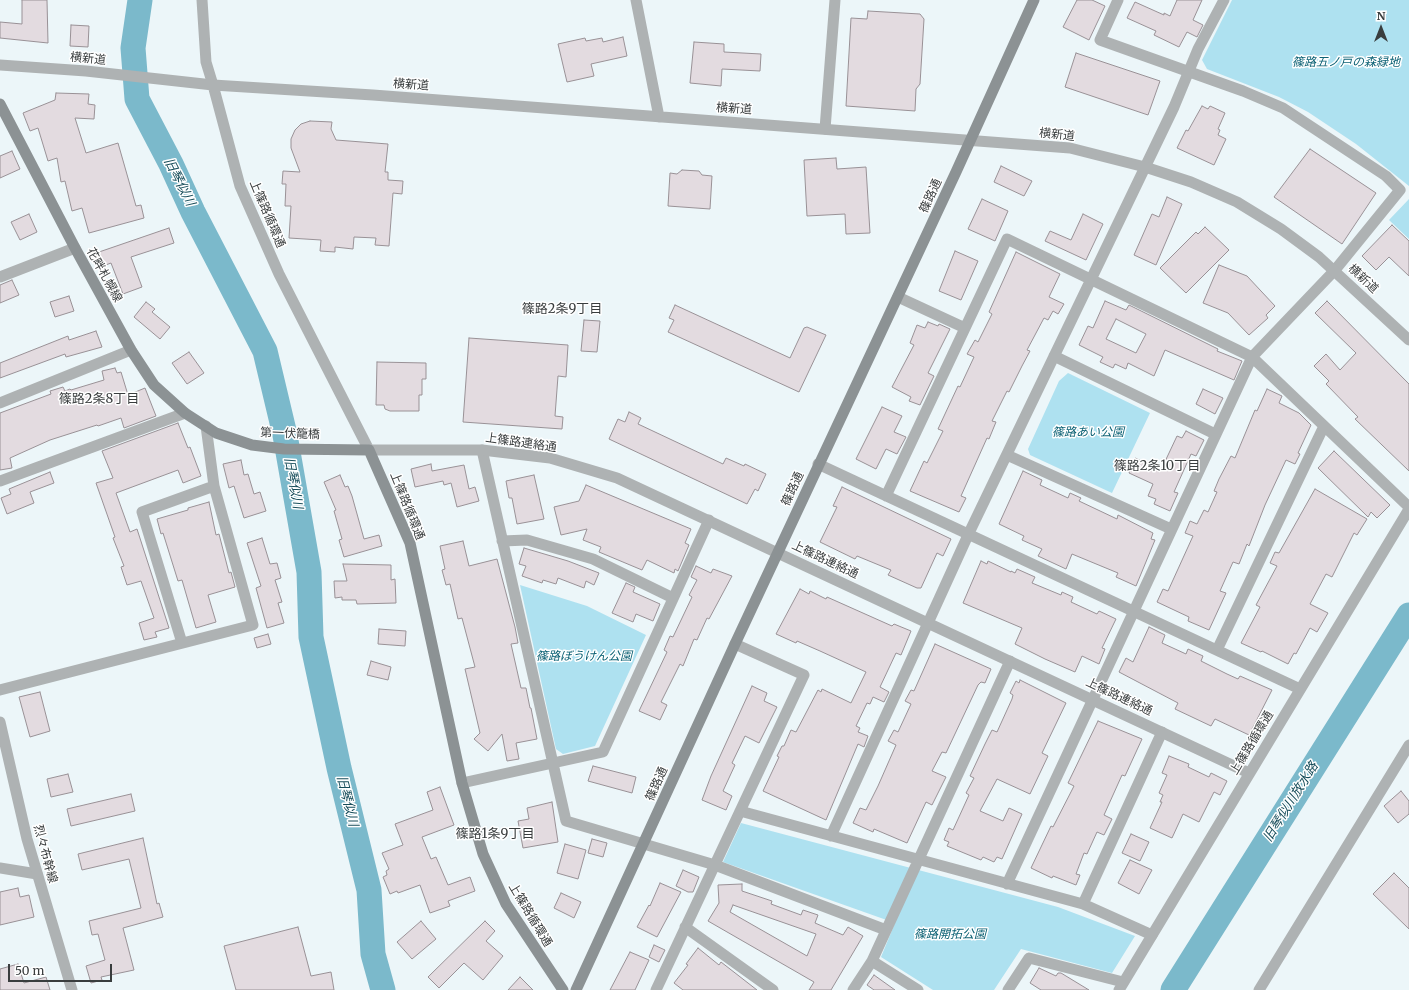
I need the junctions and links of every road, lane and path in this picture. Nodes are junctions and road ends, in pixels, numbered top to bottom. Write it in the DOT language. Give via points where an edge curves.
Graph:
graph roads {
  1 [pos="202,0"];
  2 [pos="636,0"];
  3 [pos="835,0"];
  4 [pos="1034,0"];
  5 [pos="1118,0"];
  6 [pos="1224,0"];
  7 [pos="0,65"];
  8 [pos="1188,72"];
  9 [pos="213,85"];
  10 [pos="0,104"];
  11 [pos="659,117"];
  12 [pos="825,129"];
  13 [pos="970,141"];
  14 [pos="1145,166"];
  15 [pos="74,248"];
  16 [pos="1335,270"];
  17 [pos="0,277"];
  18 [pos="1091,278"];
  19 [pos="898,297"];
  20 [pos="965,328"];
  21 [pos="1409,340"];
  22 [pos="131,350"];
  23 [pos="1054,356"];
  24 [pos="1252,357"];
  25 [pos="0,403"];
  26 [pos="185,413"];
  27 [pos="206,426"];
  28 [pos="1324,426"];
  29 [pos="216,433"];
  30 [pos="1215,434"];
  31 [pos="369,450"];
  32 [pos="482,450"];
  33 [pos="1007,455"];
  34 [pos="818,464"];
  35 [pos="0,481"];
  36 [pos="214,486"];
  37 [pos="886,496"];
  38 [pos="1409,508"];
  39 [pos="709,520"];
  40 [pos="1171,529"];
  41 [pos="969,533"];
  42 [pos="502,541"];
  43 [pos="777,552"];
  44 [pos="673,598"];
  45 [pos="1133,611"];
  46 [pos="930,622"];
  47 [pos="182,644"];
  48 [pos="735,644"];
  49 [pos="1217,650"];
  50 [pos="1010,661"];
  51 [pos="1300,689"];
  52 [pos="0,690"];
  53 [pos="1091,699"];
  54 [pos="0,722"];
  55 [pos="1162,732"];
  56 [pos="1409,746"];
  57 [pos="553,763"];
  58 [pos="1249,773"];
  59 [pos="462,783"];
  60 [pos="740,811"];
  61 [pos="831,836"];
  62 [pos="644,845"];
  63 [pos="918,860"];
  64 [pos="715,865"];
  65 [pos="0,868"];
  66 [pos="37,874"];
  67 [pos="1007,884"];
  68 [pos="1083,904"];
  69 [pos="685,928"];
  70 [pos="886,930"];
  71 [pos="1152,935"];
  72 [pos="872,961"];
  73 [pos="1121,986"];
  74 [pos="72,990"];
  75 [pos="563,990"];
  76 [pos="576,990"];
  77 [pos="656,990"];
  78 [pos="773,990"];
  79 [pos="853,990"];
  80 [pos="918,990"];
  81 [pos="1008,990"];
  82 [pos="1259,990"];
  1 -- 9 [label="street, 上篠路循環通" via="206,62"];
  2 -- 11 [label="street"];
  3 -- 12 [label="street"];
  4 -- 13 [label="main road, 篠路通"];
  5 -- 8 [label="street" via="1100,40"];
  6 -- 8 [label="street"];
  7 -- 9 [label="street, 横新道"];
  8 -- 14 [label="street"];
  8 -- 16 [label="street" via="1283,108 1386,176 1400,190"];
  9 -- 11 [label="street, 横新道"];
  9 -- 31 [label="street, 上篠路循環通" via="240,186 279,274"];
  10 -- 15 [label="main road, 花畔札幌線"];
  11 -- 12 [label="street, 横新道"];
  12 -- 13 [label="street, 横新道"];
  13 -- 14 [label="street, 横新道" via="1070,148"];
  13 -- 19 [label="main road, 篠路通"];
  14 -- 16 [label="street, 横新道" via="1237,202 1281,229"];
  14 -- 18 [label="street"];
  15 -- 17 [label="street"];
  15 -- 22 [label="main road, 花畔札幌線"];
  16 -- 21 [label="street, 横新道"];
  16 -- 24 [label="street"];
  18 -- 20 [label="street" via="1007,239"];
  18 -- 23 [label="street"];
  18 -- 24 [label="street"];
  19 -- 20 [label="street"];
  19 -- 34 [label="main road, 篠路通"];
  20 -- 37 [label="street"];
  22 -- 25 [label="street"];
  22 -- 26 [label="main road, 花畔札幌線" via="154,385"];
  23 -- 30 [label="street"];
  23 -- 33 [label="street"];
  24 -- 28 [label="street"];
  24 -- 30 [label="street"];
  26 -- 27 [label="main road, 花畔札幌線"];
  26 -- 35 [label="street"];
  27 -- 29 [label="main road, 花畔札幌線"];
  27 -- 36 [label="street"];
  28 -- 38 [label="street"];
  28 -- 49 [label="street"];
  29 -- 31 [label="main road, 第一伏籠橋" via="252,445 284,449"];
  30 -- 40 [label="street"];
  31 -- 32 [label="street, 上篠路連絡通"];
  31 -- 59 [label="main road, 上篠路循環通" via="410,543"];
  32 -- 39 [label="street, 上篠路連絡通" via="550,458 617,478"];
  32 -- 42 [label="street"];
  33 -- 40 [label="street"];
  33 -- 41 [label="street"];
  34 -- 37 [label="street"];
  34 -- 43 [label="main road, 篠路通"];
  36 -- 47 [label="street" via="142,512"];
  36 -- 47 [label="street" via="253,625"];
  37 -- 41 [label="street"];
  38 -- 51 [label="street, 上篠路循環通"];
  39 -- 43 [label="street, 上篠路連絡通"];
  39 -- 44 [label="street"];
  40 -- 45 [label="street"];
  41 -- 45 [label="street"];
  41 -- 46 [label="street"];
  42 -- 44 [label="street" via="527,540 593,559"];
  42 -- 57 [label="street"];
  43 -- 46 [label="street, 上篠路連絡通"];
  43 -- 48 [label="main road, 篠路通"];
  44 -- 57 [label="street" via="603,752"];
  45 -- 49 [label="street"];
  45 -- 53 [label="street"];
  46 -- 50 [label="street, 上篠路連絡通"];
  46 -- 61 [label="street"];
  47 -- 52 [label="street"];
  48 -- 60 [label="street" via="804,675"];
  48 -- 62 [label="main road, 篠路通"];
  49 -- 51 [label="street"];
  50 -- 53 [label="street, 上篠路連絡通"];
  50 -- 63 [label="street"];
  51 -- 58 [label="street, 上篠路循環通"];
  53 -- 55 [label="street, 上篠路連絡通"];
  53 -- 67 [label="street"];
  54 -- 66 [label="street, 烈々布幹線"];
  55 -- 58 [label="street, 上篠路連絡通"];
  55 -- 68 [label="street"];
  56 -- 82 [label="street"];
  57 -- 59 [label="street"];
  57 -- 62 [label="street" via="566,821"];
  58 -- 71 [label="street, 上篠路循環通"];
  59 -- 75 [label="main road, 上篠路循環通" via="483,854 506,904"];
  60 -- 61 [label="street"];
  60 -- 64 [label="street"];
  61 -- 63 [label="street"];
  62 -- 64 [label="street"];
  62 -- 76 [label="main road, 篠路通"];
  63 -- 67 [label="street"];
  63 -- 70 [label="street"];
  64 -- 69 [label="street"];
  64 -- 70 [label="street"];
  65 -- 66 [label="street"];
  66 -- 74 [label="street, 烈々布幹線"];
  67 -- 68 [label="street"];
  68 -- 71 [label="street"];
  69 -- 77 [label="street"];
  69 -- 78 [label="street"];
  70 -- 72 [label="street"];
  71 -- 73 [label="street, 上篠路循環通"];
  72 -- 79 [label="street"];
  72 -- 80 [label="street"];
  73 -- 81 [label="street" via="1029,958"];
}
